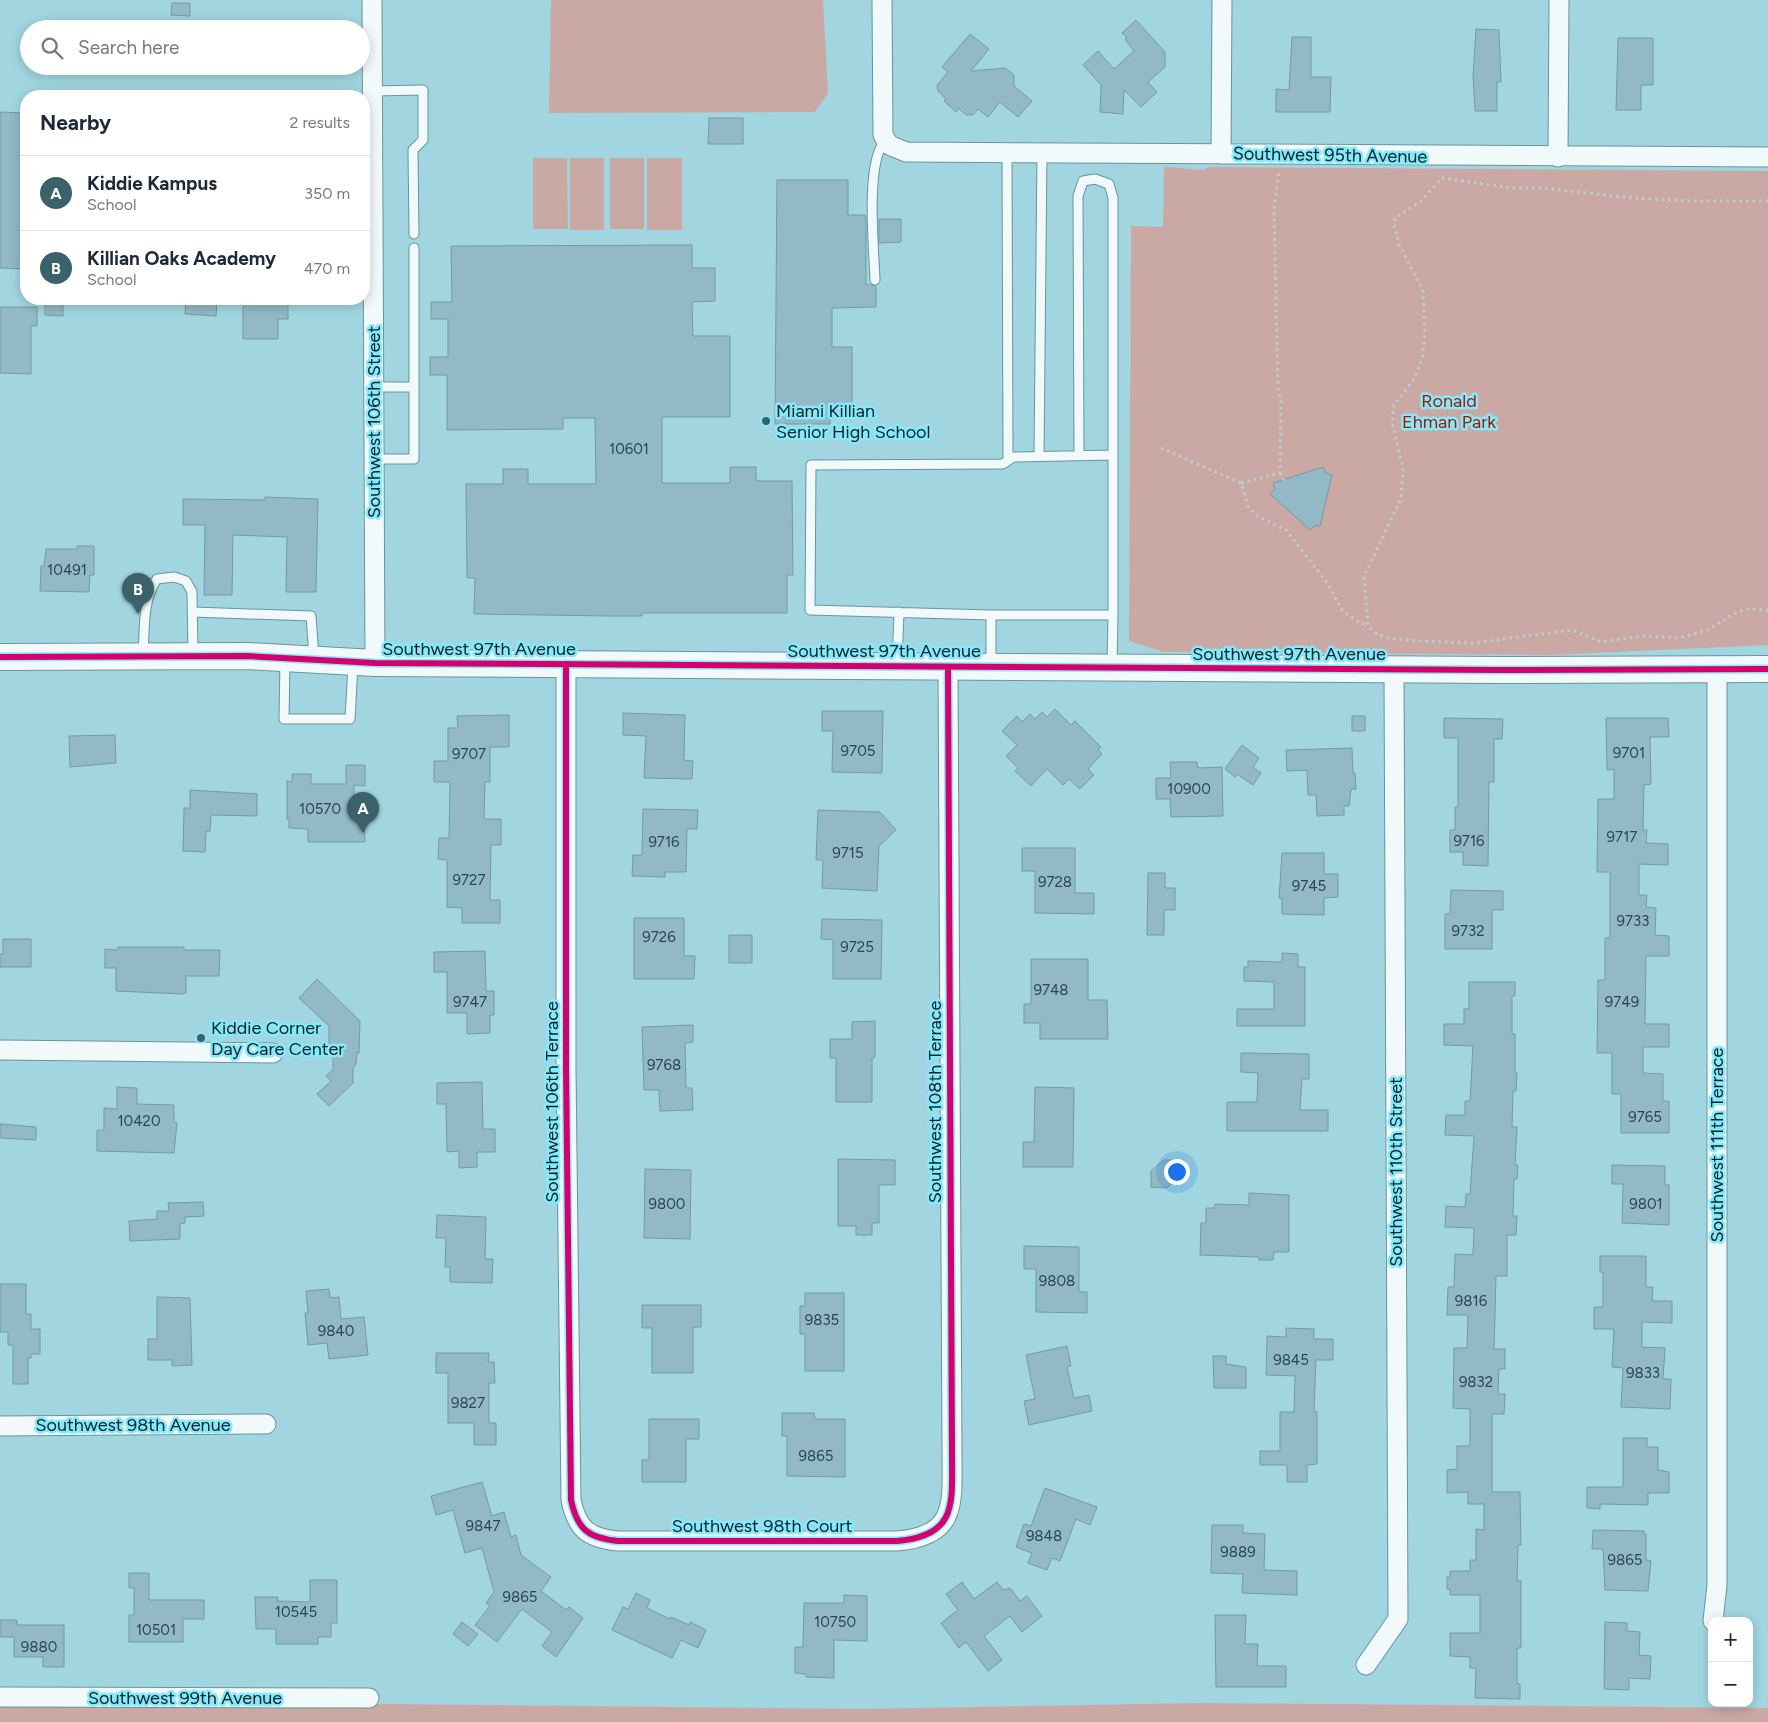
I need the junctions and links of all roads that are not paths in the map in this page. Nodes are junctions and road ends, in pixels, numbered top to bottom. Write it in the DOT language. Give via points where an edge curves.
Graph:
graph roads {
  1 [pos="372,0"];
  2 [pos="882,0"];
  3 [pos="1222,0"];
  4 [pos="1559,0"];
  5 [pos="372,91"];
  6 [pos="889,144"];
  7 [pos="1007,152"];
  8 [pos="1042,152"];
  9 [pos="1221,154"];
  10 [pos="1558,157"];
  11 [pos="1768,157"];
  12 [pos="414,234"];
  13 [pos="414,248"];
  14 [pos="875,280"];
  15 [pos="414,387"];
  16 [pos="374,388"];
  17 [pos="1113,455"];
  18 [pos="1039,456"];
  19 [pos="1079,456"];
  20 [pos="375,459"];
  21 [pos="1008,460"];
  22 [pos="193,612"];
  23 [pos="899,612"];
  24 [pos="991,615"];
  25 [pos="1113,615"];
  26 [pos="142,656"];
  27 [pos="193,656"];
  28 [pos="0,657"];
  29 [pos="285,657"];
  30 [pos="314,660"];
  31 [pos="364,663"];
  32 [pos="566,664"];
  33 [pos="897,666"];
  34 [pos="948,667"];
  35 [pos="991,667"];
  36 [pos="1112,668"];
  37 [pos="1394,669"];
  38 [pos="1717,669"];
  39 [pos="1768,669"];
  40 [pos="0,1050"];
  41 [pos="273,1053"];
  42 [pos="266,1424"];
  43 [pos="0,1426"];
  44 [pos="934,1532"];
  45 [pos="589,1533"];
  46 [pos="1713,1617"];
  47 [pos="1366,1665"];
  48 [pos="0,1697"];
  49 [pos="369,1698"];
  1 -- 5 [label="street, Southwest 106th Street"];
  2 -- 6 [label="street" via="882,129"];
  3 -- 9 [label="street"];
  4 -- 10 [label="street"];
  5 -- 12 [label="lane" via="423,90 423,140 413,150"];
  5 -- 16 [label="street, Southwest 106th Street"];
  6 -- 7 [label="street, Southwest 95th Avenue" via="906,152"];
  6 -- 14 [label="lane" via="881,146 873,175"];
  7 -- 8 [label="street, Southwest 95th Avenue"];
  7 -- 21 [label="lane"];
  8 -- 9 [label="street, Southwest 95th Avenue"];
  8 -- 18 [label="lane"];
  9 -- 10 [label="street, Southwest 95th Avenue"];
  10 -- 11 [label="street, Southwest 95th Avenue"];
  13 -- 15 [label="lane"];
  15 -- 16 [label="lane"];
  15 -- 20 [label="lane" via="414,459"];
  16 -- 20 [label="street, Southwest 106th Street"];
  17 -- 19 [label="lane"];
  17 -- 19 [label="lane" via="1113,198 1109,184 1094,179 1083,181 1078,196"];
  17 -- 25 [label="lane"];
  18 -- 19 [label="lane"];
  18 -- 21 [label="lane"];
  20 -- 31 [label="street, Southwest 106th Street"];
  21 -- 23 [label="lane" via="1002,464 811,465 810,610"];
  22 -- 26 [label="lane" via="192,592 186,581 174,577 157,580 146,605"];
  22 -- 27 [label="lane"];
  22 -- 30 [label="lane" via="311,616"];
  23 -- 24 [label="lane"];
  23 -- 33 [label="lane"];
  24 -- 25 [label="lane"];
  24 -- 35 [label="lane"];
  25 -- 36 [label="lane"];
  26 -- 27 [label="street, Southwest 97th Avenue"];
  26 -- 28 [label="street, Southwest 97th Avenue"];
  27 -- 29 [label="street, Southwest 97th Avenue"];
  29 -- 30 [label="street, Southwest 97th Avenue"];
  29 -- 31 [label="lane" via="284,718 350,719"];
  30 -- 31 [label="street, Southwest 97th Avenue"];
  31 -- 32 [label="street, Southwest 97th Avenue"];
  32 -- 33 [label="street, Southwest 97th Avenue"];
  32 -- 45 [label="street, Southwest 106th Terrace" via="569,1462 573,1509 579,1525"];
  33 -- 34 [label="street, Southwest 97th Avenue"];
  34 -- 35 [label="street, Southwest 97th Avenue"];
  34 -- 44 [label="street, Southwest 108th Terrace" via="952,1491 947,1514"];
  35 -- 36 [label="street, Southwest 97th Avenue"];
  36 -- 37 [label="street, Southwest 97th Avenue"];
  37 -- 38 [label="street, Southwest 97th Avenue"];
  37 -- 47 [label="street, Southwest 110th Street" via="1398,1619"];
  38 -- 39 [label="street, Southwest 97th Avenue"];
  38 -- 46 [label="street, Southwest 111th Terrace" via="1717,1586"];
  40 -- 41 [label="street"];
  42 -- 43 [label="street, Southwest 98th Avenue"];
  44 -- 45 [label="street, Southwest 98th Court" via="897,1541 783,1542 618,1541"];
  48 -- 49 [label="street, Southwest 99th Avenue"];
}
